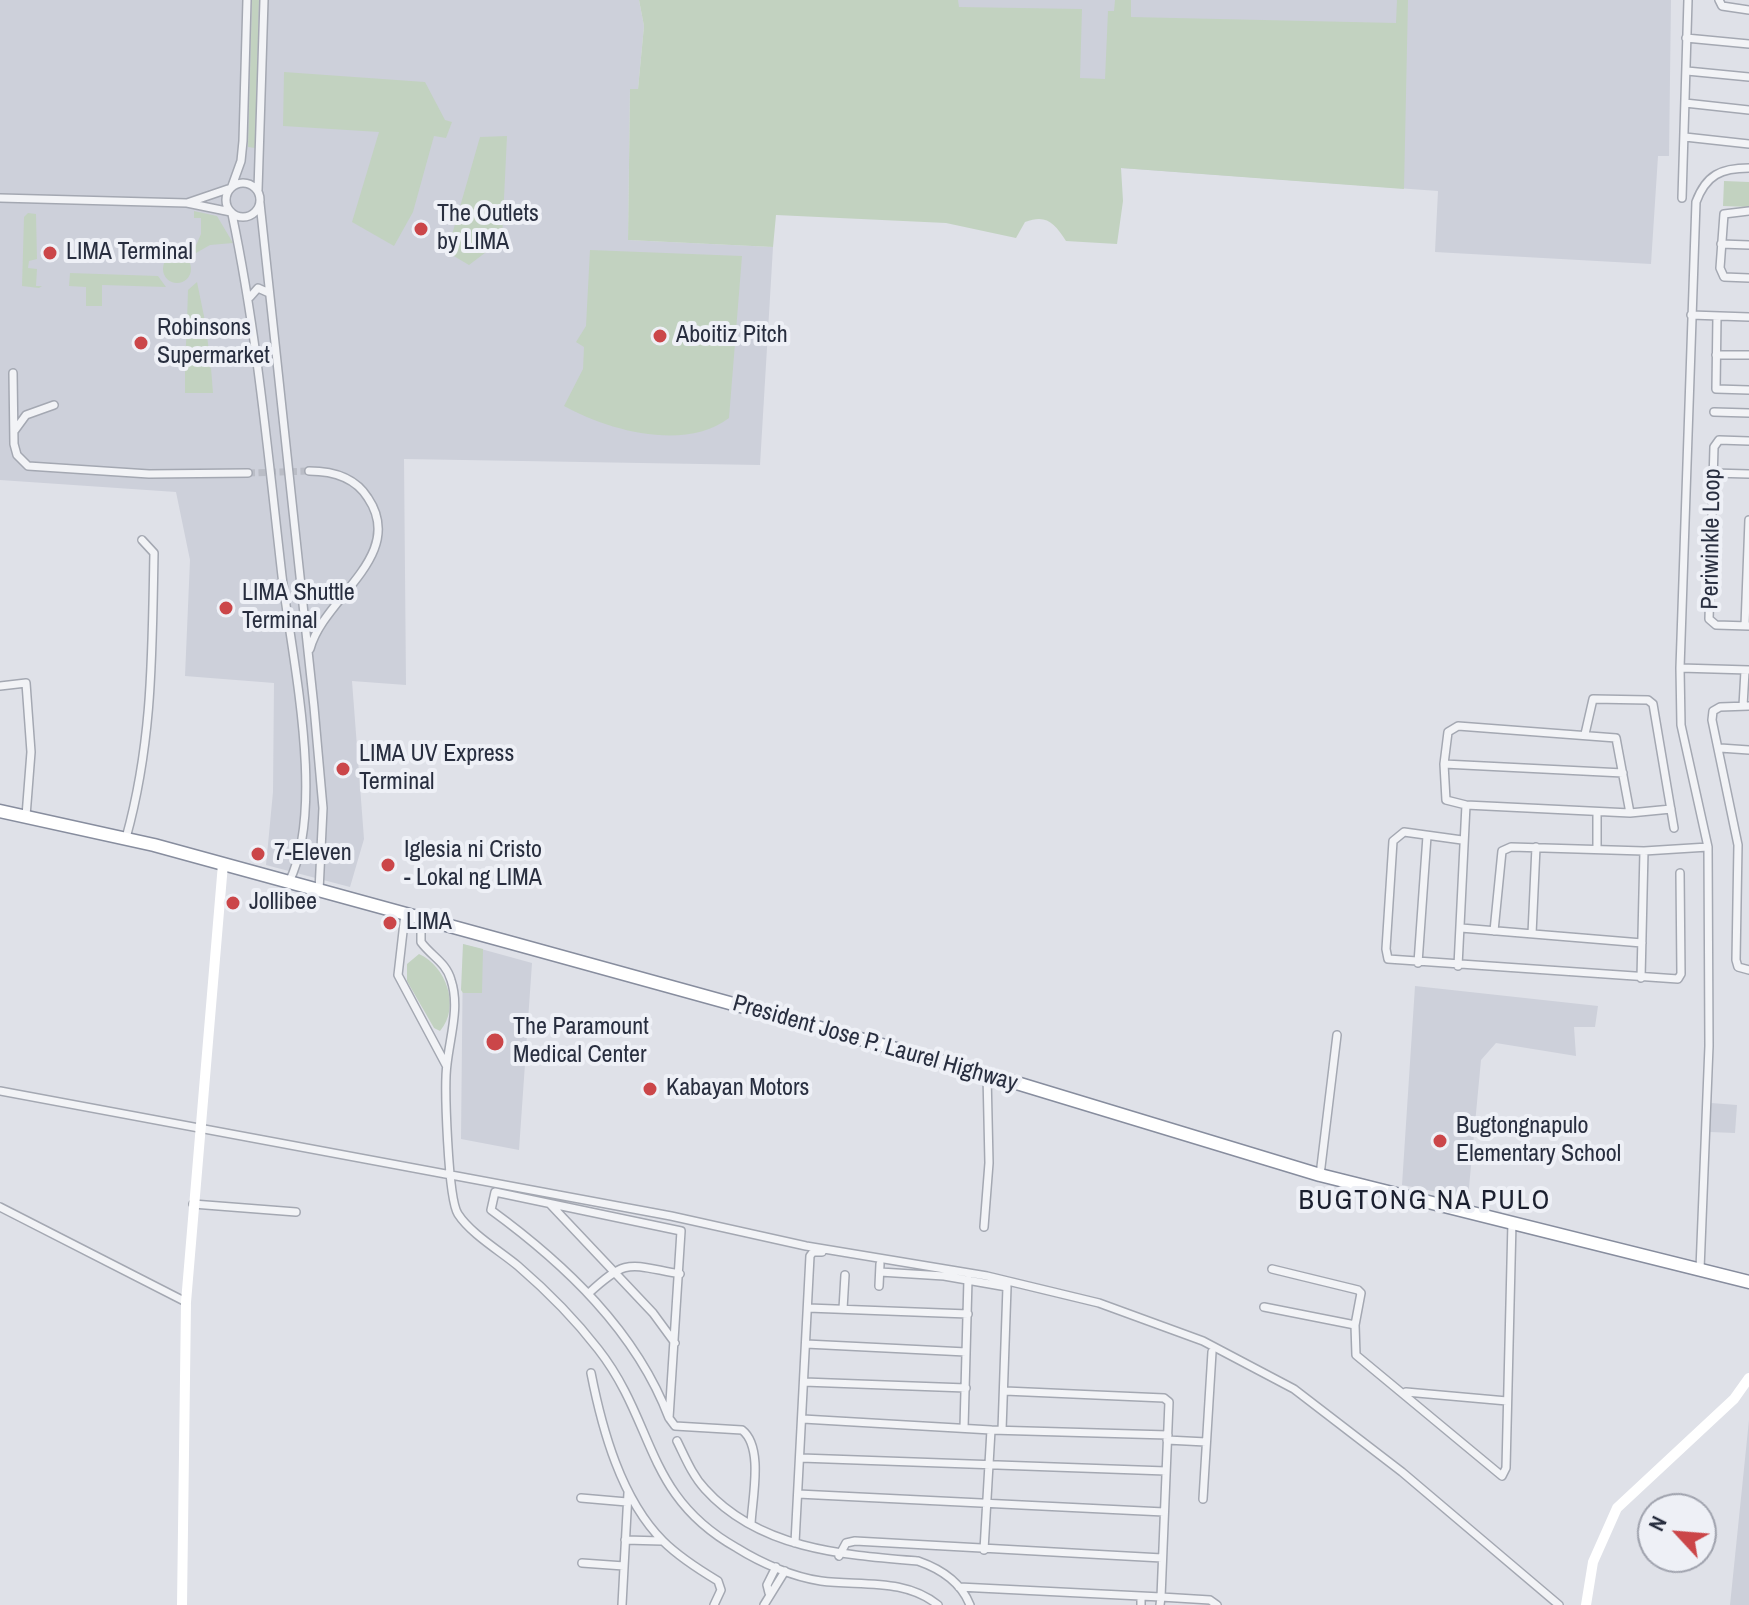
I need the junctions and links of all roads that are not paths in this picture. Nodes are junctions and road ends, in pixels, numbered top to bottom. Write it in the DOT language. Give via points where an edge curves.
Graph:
graph roads {
  1 [pos="247,0"];
  2 [pos="264,0"];
  3 [pos="1688,0"];
  4 [pos="1719,0"];
  5 [pos="1749,10"];
  6 [pos="1686,38"];
  7 [pos="1749,44"];
  8 [pos="1687,71"];
  9 [pos="1749,77"];
  10 [pos="1685,103"];
  11 [pos="1749,110"];
  12 [pos="1685,137"];
  13 [pos="1749,144"];
  14 [pos="1749,168"];
  15 [pos="231,187"];
  16 [pos="258,190"];
  17 [pos="0,198"];
  18 [pos="1682,198"];
  19 [pos="187,203"];
  20 [pos="260,203"];
  21 [pos="1749,211"];
  22 [pos="232,213"];
  23 [pos="1721,244"];
  24 [pos="1749,245"];
  25 [pos="1749,278"];
  26 [pos="269,293"];
  27 [pos="250,297"];
  28 [pos="1691,315"];
  29 [pos="1717,316"];
  30 [pos="1749,317"];
  31 [pos="1716,355"];
  32 [pos="1749,355"];
  33 [pos="13,373"];
  34 [pos="1749,390"];
  35 [pos="54,405"];
  36 [pos="1714,412"];
  37 [pos="1749,413"];
  38 [pos="13,436"];
  39 [pos="1749,441"];
  40 [pos="309,471"];
  41 [pos="248,473"];
  42 [pos="1713,473"];
  43 [pos="1749,474"];
  44 [pos="1749,520"];
  45 [pos="142,540"];
  46 [pos="1747,626"];
  47 [pos="309,659"];
  48 [pos="1680,668"];
  49 [pos="1747,670"];
  50 [pos="0,686"];
  51 [pos="1746,706"];
  52 [pos="314,707"];
  53 [pos="298,709"];
  54 [pos="1585,734"];
  55 [pos="1720,748"];
  56 [pos="1749,750"];
  57 [pos="1444,764"];
  58 [pos="1623,773"];
  59 [pos="1466,805"];
  60 [pos="1671,809"];
  61 [pos="0,811"];
  62 [pos="1597,813"];
  63 [pos="1630,813"];
  64 [pos="26,816"];
  65 [pos="1674,828"];
  66 [pos="1427,836"];
  67 [pos="126,838"];
  68 [pos="1462,840"];
  69 [pos="1536,847"];
  70 [pos="1597,847"];
  71 [pos="1708,847"];
  72 [pos="1644,851"];
  73 [pos="223,864"];
  74 [pos="1680,873"];
  75 [pos="289,882"];
  76 [pos="1739,884"];
  77 [pos="1749,884"];
  78 [pos="319,891"];
  79 [pos="405,914"];
  80 [pos="421,918"];
  81 [pos="1739,925"];
  82 [pos="1749,926"];
  83 [pos="1461,928"];
  84 [pos="1494,931"];
  85 [pos="1532,934"];
  86 [pos="1642,943"];
  87 [pos="1418,963"];
  88 [pos="1458,966"];
  89 [pos="1749,970"];
  90 [pos="1641,978"];
  91 [pos="1337,1035"];
  92 [pos="446,1065"];
  93 [pos="987,1074"];
  94 [pos="0,1091"];
  95 [pos="201,1131"];
  96 [pos="1320,1175"];
  97 [pos="451,1177"];
  98 [pos="548,1203"];
  99 [pos="193,1204"];
  100 [pos="0,1207"];
  101 [pos="296,1212"];
  102 [pos="1512,1222"];
  103 [pos="984,1227"];
  104 [pos="836,1254"];
  105 [pos="1272,1269"];
  106 [pos="1700,1269"];
  107 [pos="614,1270"];
  108 [pos="680,1274"];
  109 [pos="845,1275"];
  110 [pos="968,1279"];
  111 [pos="1749,1282"];
  112 [pos="879,1286"];
  113 [pos="589,1293"];
  114 [pos="186,1302"];
  115 [pos="1264,1307"];
  116 [pos="808,1308"];
  117 [pos="843,1309"];
  118 [pos="968,1314"];
  119 [pos="1355,1325"];
  120 [pos="675,1343"];
  121 [pos="806,1344"];
  122 [pos="966,1352"];
  123 [pos="1212,1352"];
  124 [pos="591,1373"];
  125 [pos="1749,1378"];
  126 [pos="804,1382"];
  127 [pos="672,1383"];
  128 [pos="657,1388"];
  129 [pos="966,1388"];
  130 [pos="1005,1391"];
  131 [pos="1404,1392"];
  132 [pos="1507,1401"];
  133 [pos="669,1418"];
  134 [pos="803,1419"];
  135 [pos="964,1428"];
  136 [pos="991,1430"];
  137 [pos="1002,1430"];
  138 [pos="1168,1437"];
  139 [pos="677,1441"];
  140 [pos="1206,1442"];
  141 [pos="801,1458"];
  142 [pos="989,1466"];
  143 [pos="1166,1471"];
  144 [pos="628,1491"];
  145 [pos="798,1494"];
  146 [pos="581,1498"];
  147 [pos="1203,1499"];
  148 [pos="627,1502"];
  149 [pos="987,1502"];
  150 [pos="1164,1512"];
  151 [pos="751,1524"];
  152 [pos="625,1540"];
  153 [pos="662,1541"];
  154 [pos="795,1543"];
  155 [pos="919,1546"];
  156 [pos="984,1550"];
  157 [pos="839,1556"];
  158 [pos="1162,1558"];
  159 [pos="918,1561"];
  160 [pos="582,1563"];
  161 [pos="624,1566"];
  162 [pos="776,1567"];
  163 [pos="785,1571"];
  164 [pos="959,1587"];
  165 [pos="769,1593"];
  166 [pos="1141,1600"];
  167 [pos="1160,1601"];
  168 [pos="1185,1602"];
  169 [pos="182,1605"];
  170 [pos="622,1605"];
  171 [pos="714,1605"];
  172 [pos="764,1605"];
  173 [pos="938,1605"];
  174 [pos="970,1605"];
  175 [pos="1217,1605"];
  176 [pos="1559,1605"];
  177 [pos="1586,1605"];
  1 -- 15 [label="street" via="243,141"];
  2 -- 16 [label="street"];
  3 -- 6 [label="street"];
  4 -- 5 [label="street" via="1722,6"];
  6 -- 7 [label="street"];
  6 -- 8 [label="street"];
  8 -- 9 [label="street"];
  8 -- 10 [label="street"];
  10 -- 11 [label="street"];
  10 -- 12 [label="street"];
  12 -- 13 [label="street"];
  12 -- 18 [label="street"];
  14 -- 28 [label="street" via="1712,174 1701,188"];
  15 -- 16 [label="street" via="246,182"];
  15 -- 19 [label="street"];
  15 -- 22 [label="street" via="226,200"];
  16 -- 20 [label="street"];
  17 -- 19 [label="street"];
  19 -- 22 [label="street"];
  20 -- 22 [label="street" via="252,215"];
  20 -- 26 [label="street"];
  21 -- 23 [label="street" via="1725,212"];
  22 -- 27 [label="street"];
  23 -- 24 [label="street"];
  23 -- 25 [label="street" via="1724,277"];
  26 -- 27 [label="street" via="258,288"];
  26 -- 47 [label="street"];
  27 -- 53 [label="street"];
  28 -- 29 [label="street"];
  28 -- 48 [label="street"];
  29 -- 30 [label="street"];
  29 -- 31 [label="street"];
  31 -- 32 [label="street"];
  31 -- 34 [label="street" via="1716,389"];
  33 -- 38 [label="street"];
  35 -- 38 [label="street" via="23,417"];
  36 -- 37 [label="street"];
  38 -- 41 [label="street" via="17,455 32,468"];
  39 -- 42 [label="street, Periwinkle Loop" via="1715,443"];
  40 -- 47 [label="street" via="330,472 357,485 374,507 378,531 370,560 319,627"];
  42 -- 43 [label="street"];
  42 -- 46 [label="street, Periwinkle Loop" via="1711,623"];
  44 -- 46 [label="street"];
  45 -- 67 [label="street" via="154,553 152,672 142,778"];
  47 -- 52 [label="street"];
  48 -- 49 [label="street"];
  48 -- 71 [label="street" via="1681,725"];
  49 -- 51 [label="street"];
  50 -- 64 [label="street" via="26,683 31,752"];
  51 -- 55 [label="street" via="1713,711"];
  52 -- 53 [label="street"];
  52 -- 78 [label="street" via="323,808"];
  53 -- 75 [label="street" via="305,836"];
  54 -- 57 [label="street" via="1458,726 1448,732"];
  54 -- 58 [label="street" via="1616,738"];
  54 -- 60 [label="street" via="1593,699 1653,704"];
  55 -- 56 [label="street"];
  55 -- 76 [label="street" via="1738,845"];
  57 -- 58 [label="street"];
  57 -- 59 [label="street" via="1446,800"];
  58 -- 63 [label="street"];
  59 -- 62 [label="street"];
  59 -- 68 [label="street"];
  60 -- 63 [label="street"];
  60 -- 65 [label="street"];
  61 -- 64 [label="highway, President Jose P. Laurel Highway"];
  62 -- 63 [label="street"];
  62 -- 70 [label="street"];
  64 -- 67 [label="highway, President Jose P. Laurel Highway"];
  66 -- 68 [label="street"];
  66 -- 87 [label="street"];
  66 -- 87 [label="street" via="1404,832 1393,841 1388,959"];
  67 -- 73 [label="highway, President Jose P. Laurel Highway"];
  68 -- 83 [label="street"];
  69 -- 70 [label="street"];
  69 -- 84 [label="street" via="1502,851"];
  69 -- 85 [label="street"];
  70 -- 72 [label="street"];
  71 -- 72 [label="street"];
  71 -- 106 [label="street" via="1709,1046"];
  72 -- 86 [label="street"];
  73 -- 75 [label="highway, President Jose P. Laurel Highway"];
  73 -- 95 [label="street"];
  74 -- 90 [label="street" via="1681,974 1678,979"];
  75 -- 78 [label="highway, President Jose P. Laurel Highway"];
  76 -- 77 [label="street"];
  76 -- 81 [label="street"];
  78 -- 79 [label="highway, President Jose P. Laurel Highway"];
  79 -- 80 [label="highway, President Jose P. Laurel Highway"];
  79 -- 92 [label="street" via="398,975"];
  80 -- 92 [label="street" via="421,942 443,964 453,990"];
  80 -- 93 [label="highway, President Jose P. Laurel Highway"];
  81 -- 82 [label="street"];
  81 -- 89 [label="street" via="1736,960 1738,967"];
  83 -- 84 [label="street"];
  83 -- 88 [label="street"];
  84 -- 85 [label="street"];
  85 -- 86 [label="street"];
  86 -- 90 [label="street"];
  87 -- 88 [label="street"];
  88 -- 90 [label="street"];
  91 -- 96 [label="street"];
  92 -- 97 [label="street"];
  93 -- 96 [label="highway, President Jose P. Laurel Highway"];
  93 -- 103 [label="street"];
  94 -- 95 [label="street"];
  95 -- 97 [label="street" via="242,1134"];
  95 -- 99 [label="street"];
  96 -- 102 [label="highway, President Jose P. Laurel Highway"];
  97 -- 162 [label="street" via="459,1216 538,1283 600,1350 630,1396 679,1503 703,1528"];
  97 -- 176 [label="street" via="987,1276 1099,1303 1203,1341 1294,1389"];
  98 -- 107 [label="street"];
  98 -- 108 [label="street" via="678,1228"];
  98 -- 113 [label="street" via="495,1192 490,1207"];
  99 -- 101 [label="street"];
  99 -- 114 [label="street"];
  100 -- 114 [label="street"];
  102 -- 106 [label="highway, President Jose P. Laurel Highway"];
  102 -- 132 [label="street"];
  104 -- 116 [label="street" via="818,1251 810,1256"];
  105 -- 119 [label="street" via="1358,1290"];
  106 -- 111 [label="highway, President Jose P. Laurel Highway"];
  107 -- 108 [label="street" via="627,1265"];
  107 -- 113 [label="street"];
  107 -- 120 [label="street"];
  108 -- 120 [label="street"];
  109 -- 117 [label="street"];
  110 -- 112 [label="street" via="880,1268"];
  110 -- 118 [label="street"];
  110 -- 130 [label="street" via="1008,1290"];
  113 -- 128 [label="street"];
  114 -- 169 [label="street"];
  115 -- 119 [label="street"];
  116 -- 117 [label="street"];
  116 -- 121 [label="street"];
  117 -- 118 [label="street"];
  118 -- 122 [label="street"];
  119 -- 131 [label="street" via="1356,1355"];
  120 -- 127 [label="street"];
  121 -- 122 [label="street"];
  121 -- 126 [label="street"];
  122 -- 129 [label="street"];
  123 -- 140 [label="street"];
  124 -- 144 [label="street"];
  125 -- 177 [label="street" via="1734,1399 1617,1508 1593,1562"];
  126 -- 129 [label="street"];
  126 -- 134 [label="street"];
  127 -- 128 [label="street"];
  127 -- 133 [label="street"];
  128 -- 133 [label="street"];
  129 -- 135 [label="street"];
  130 -- 137 [label="street"];
  130 -- 138 [label="street" via="1164,1398 1169,1402"];
  131 -- 132 [label="street"];
  131 -- 132 [label="street" via="1502,1476"];
  133 -- 151 [label="street" via="675,1426 742,1430 749,1435 754,1453"];
  134 -- 135 [label="street"];
  134 -- 141 [label="street"];
  135 -- 136 [label="street"];
  136 -- 137 [label="street"];
  136 -- 142 [label="street"];
  137 -- 138 [label="street"];
  138 -- 140 [label="street"];
  138 -- 143 [label="street"];
  139 -- 151 [label="street" via="703,1487"];
  140 -- 147 [label="street"];
  141 -- 142 [label="street"];
  141 -- 145 [label="street"];
  142 -- 143 [label="street"];
  142 -- 149 [label="street"];
  143 -- 150 [label="street"];
  144 -- 148 [label="street"];
  144 -- 153 [label="street"];
  145 -- 149 [label="street"];
  145 -- 154 [label="street"];
  146 -- 148 [label="street"];
  148 -- 152 [label="street"];
  149 -- 150 [label="street"];
  149 -- 156 [label="street"];
  150 -- 158 [label="street"];
  151 -- 154 [label="street"];
  152 -- 153 [label="street"];
  152 -- 161 [label="street"];
  153 -- 171 [label="street" via="718,1581 721,1590"];
  154 -- 157 [label="street"];
  155 -- 156 [label="street"];
  155 -- 157 [label="street" via="855,1541 846,1543"];
  155 -- 159 [label="street"];
  156 -- 158 [label="street"];
  157 -- 159 [label="street"];
  158 -- 167 [label="street"];
  159 -- 164 [label="street"];
  160 -- 161 [label="street"];
  161 -- 170 [label="street"];
  162 -- 163 [label="street"];
  162 -- 165 [label="street" via="767,1585"];
  163 -- 165 [label="street"];
  163 -- 173 [label="street" via="819,1581 905,1587"];
  164 -- 166 [label="street"];
  164 -- 174 [label="street"];
  165 -- 172 [label="street"];
  166 -- 167 [label="street"];
  167 -- 168 [label="street"];
  168 -- 175 [label="street" via="1210,1600"];
}
